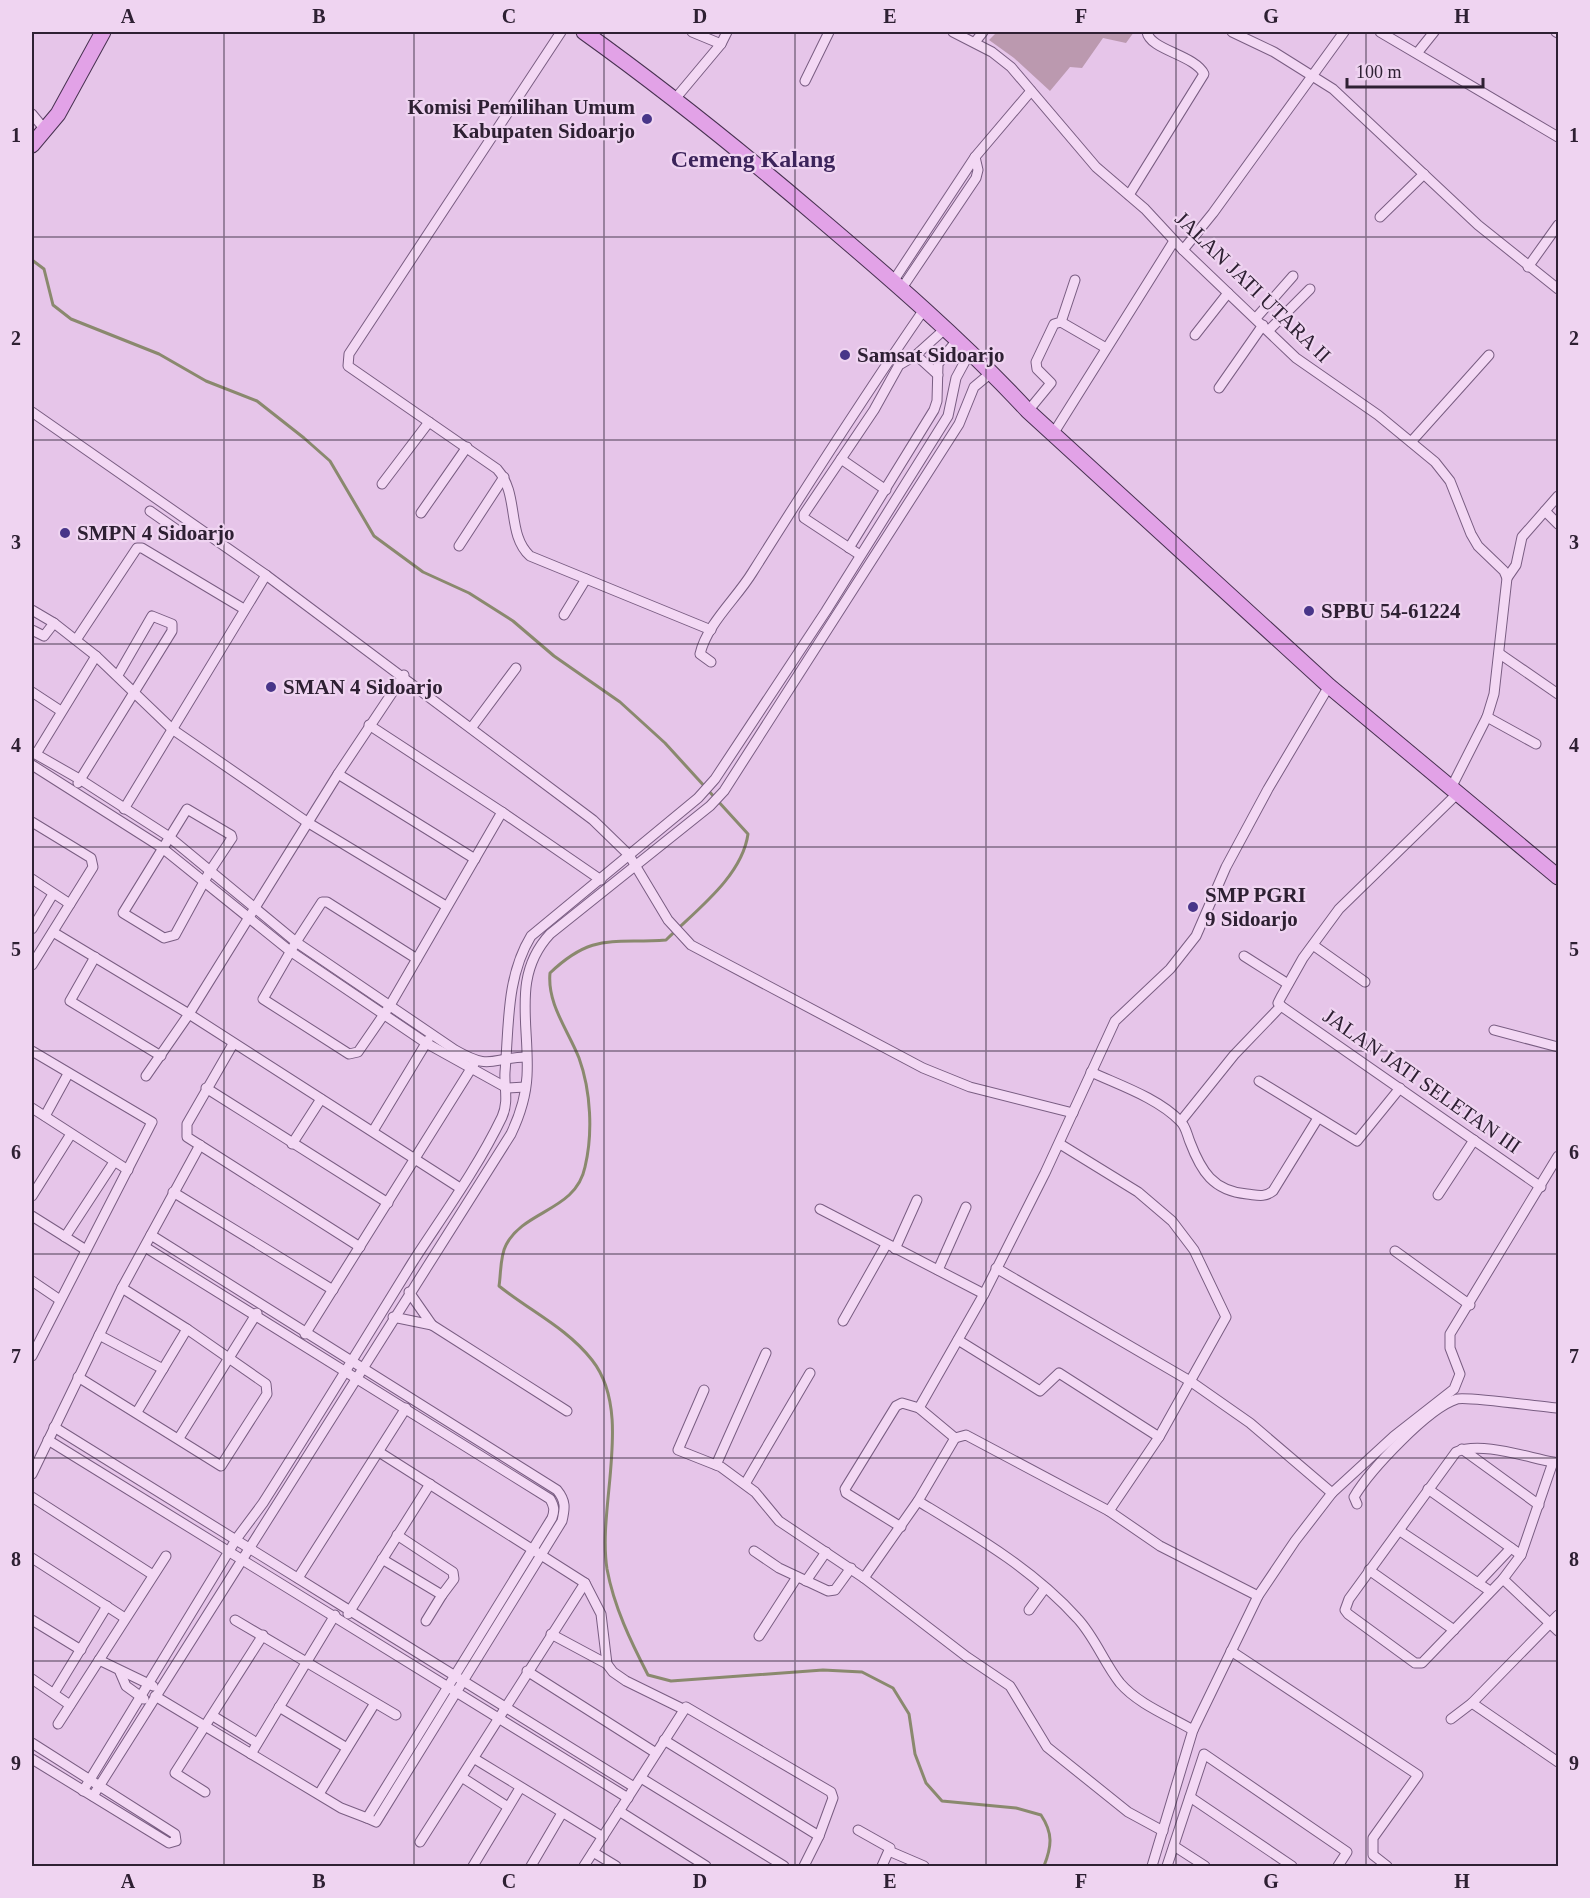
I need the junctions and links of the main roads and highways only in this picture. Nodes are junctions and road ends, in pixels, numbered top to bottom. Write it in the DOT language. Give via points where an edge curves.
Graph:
graph roads {
  1 [pos="103,32"];
  2 [pos="584,32"];
  3 [pos="32,145"];
  4 [pos="1558,877"];
  1 -- 3 [label="main road" via="46,131"];
  2 -- 4 [label="main road" via="738,148 898,284 1028,411 1329,687"];
}
